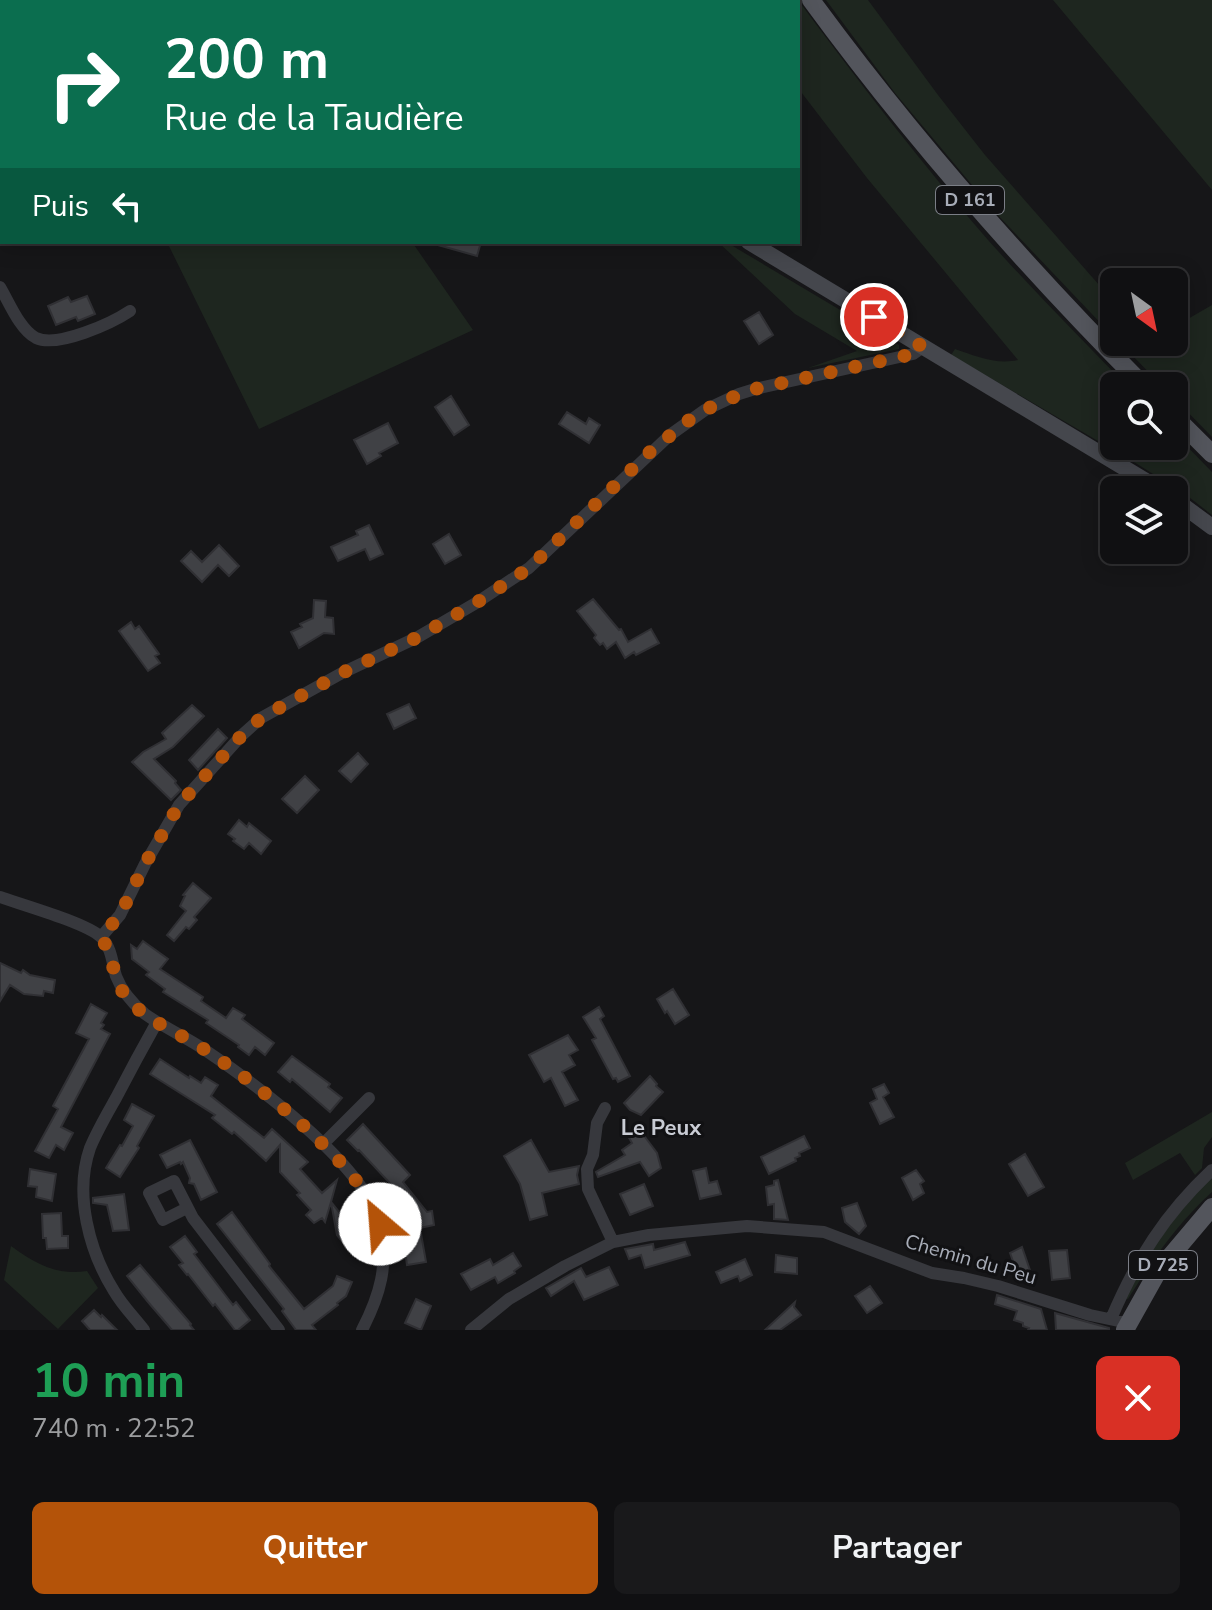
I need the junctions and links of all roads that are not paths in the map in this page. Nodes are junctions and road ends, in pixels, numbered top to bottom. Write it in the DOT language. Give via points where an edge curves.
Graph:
graph roads {
  1 [pos="811,0"];
  2 [pos="752,244"];
  3 [pos="0,287"];
  4 [pos="130,311"];
  5 [pos="923,347"];
  6 [pos="1130,372"];
  7 [pos="1188,430"];
  8 [pos="1212,454"];
  9 [pos="1138,476"];
  10 [pos="1188,509"];
  11 [pos="1212,527"];
  12 [pos="0,897"];
  13 [pos="101,937"];
  14 [pos="157,1022"];
  15 [pos="369,1098"];
  16 [pos="605,1108"];
  17 [pos="323,1144"];
  18 [pos="1212,1170"];
  19 [pos="1212,1207"];
  20 [pos="187,1208"];
  21 [pos="613,1242"];
  22 [pos="1121,1324"];
  23 [pos="144,1330"];
  24 [pos="279,1330"];
  25 [pos="362,1330"];
  26 [pos="471,1330"];
  1 -- 6 [label="main road, D 161" via="964,194"];
  2 -- 5 [label="main road"];
  3 -- 4 [label="street" via="21,324 36,337 51,340"];
  5 -- 9 [label="main road"];
  5 -- 13 [label="street" via="913,354 755,389 705,410 651,451 529,568 418,637 261,718 179,805 120,915"];
  7 -- 8 [label="main road"];
  10 -- 11 [label="main road"];
  12 -- 13 [label="street"];
  13 -- 14 [label="street" via="126,997"];
  14 -- 17 [label="street" via="240,1074"];
  14 -- 23 [label="street" via="90,1148 85,1170 86,1218 93,1244 114,1292"];
  15 -- 17 [label="street"];
  16 -- 21 [label="street" via="587,1169 588,1189"];
  17 -- 25 [label="street" via="369,1198 380,1224 383,1275"];
  18 -- 22 [label="street" via="1176,1207 1137,1264"];
  19 -- 22 [label="main road, D 725"];
  20 -- 24 [label="street"];
  21 -- 22 [label="street, Chemin du Peu" via="747,1226 824,1232 932,1273 998,1286"];
  21 -- 26 [label="street, Chemin du Peu" via="509,1299"];
}
